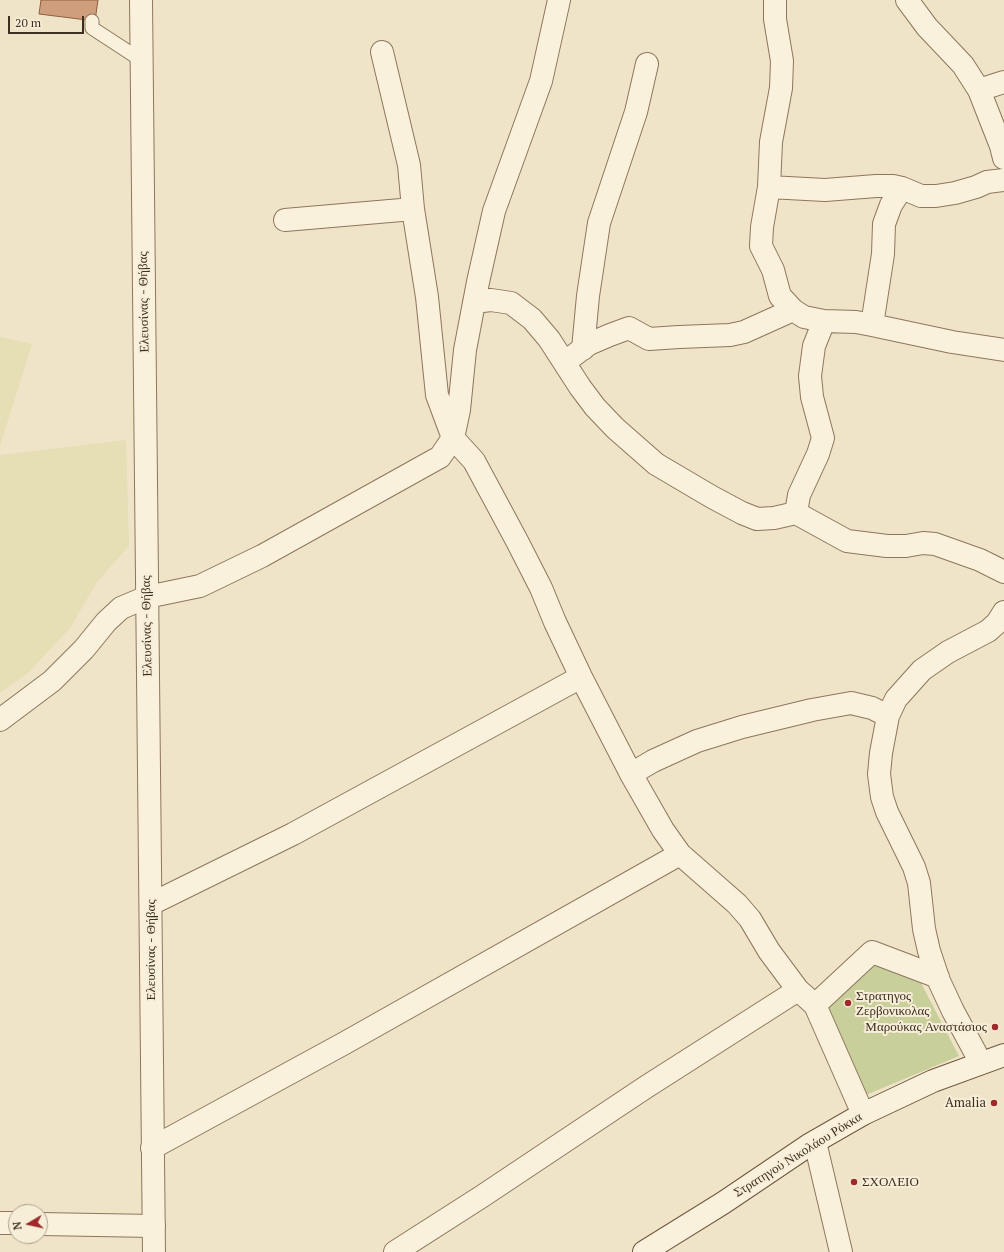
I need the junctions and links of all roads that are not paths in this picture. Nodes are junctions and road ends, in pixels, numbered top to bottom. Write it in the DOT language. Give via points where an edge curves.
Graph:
graph roads {
  1 [pos="141,0"];
  2 [pos="559,0"];
  3 [pos="775,0"];
  4 [pos="907,0"];
  5 [pos="92,21"];
  6 [pos="382,52"];
  7 [pos="141,60"];
  8 [pos="647,64"];
  9 [pos="1004,82"];
  10 [pos="980,90"];
  11 [pos="1004,158"];
  12 [pos="1004,180"];
  13 [pos="769,187"];
  14 [pos="902,188"];
  15 [pos="412,209"];
  16 [pos="285,220"];
  17 [pos="474,302"];
  18 [pos="793,310"];
  19 [pos="824,321"];
  20 [pos="872,325"];
  21 [pos="583,349"];
  22 [pos="1004,350"];
  23 [pos="564,362"];
  24 [pos="453,438"];
  25 [pos="796,513"];
  26 [pos="1004,572"];
  27 [pos="147,597"];
  28 [pos="1004,612"];
  29 [pos="580,677"];
  30 [pos="888,716"];
  31 [pos="0,720"];
  32 [pos="631,774"];
  33 [pos="680,854"];
  34 [pos="151,904"];
  35 [pos="938,977"];
  36 [pos="798,990"];
  37 [pos="815,1005"];
  38 [pos="1004,1055"];
  39 [pos="981,1063"];
  40 [pos="863,1114"];
  41 [pos="815,1142"];
  42 [pos="152,1148"];
  43 [pos="48,1224"];
  44 [pos="154,1226"];
  45 [pos="154,1252"];
  46 [pos="395,1252"];
  47 [pos="646,1252"];
  48 [pos="841,1252"];
  1 -- 7 [label="street, Ελευσίνας - Θήβας"];
  2 -- 17 [label="street" via="541,81 494,211"];
  3 -- 13 [label="street" via="775,20 782,61 781,88 771,142"];
  4 -- 10 [label="street" via="926,27 963,64"];
  5 -- 7 [label="lane" via="92,28"];
  6 -- 15 [label="street" via="409,165"];
  7 -- 27 [label="street, Ελευσίνας - Θήβας"];
  8 -- 21 [label="street" via="636,112 599,223"];
  9 -- 10 [label="street"];
  10 -- 11 [label="street"];
  12 -- 14 [label="street" via="936,196 921,196"];
  13 -- 14 [label="street" via="825,190 876,186"];
  13 -- 18 [label="street" via="761,246 773,270 780,296"];
  14 -- 20 [label="street" via="891,204 884,224 883,254"];
  15 -- 16 [label="street"];
  15 -- 24 [label="street" via="427,297 437,395"];
  17 -- 23 [label="street" via="491,300 511,303 532,319"];
  17 -- 24 [label="street"];
  18 -- 19 [label="street" via="804,317"];
  18 -- 21 [label="street" via="744,332 730,335 649,339 629,328 589,344"];
  19 -- 20 [label="street"];
  19 -- 25 [label="street" via="814,346 810,376 812,397 823,438 799,495"];
  20 -- 22 [label="street"];
  21 -- 23 [label="street"];
  23 -- 25 [label="street" via="595,407 656,464 742,514 757,519"];
  24 -- 27 [label="street" via="440,457 262,556 200,586"];
  24 -- 29 [label="street" via="474,461 517,541"];
  25 -- 26 [label="street" via="848,541 887,546 935,544 980,560"];
  27 -- 31 [label="street" via="122,608 52,680"];
  27 -- 34 [label="street, Ελευσίνας - Θήβας"];
  28 -- 30 [label="street" via="988,631 948,652 922,670 896,699"];
  29 -- 32 [label="street"];
  29 -- 34 [label="street" via="293,834"];
  30 -- 32 [label="street" via="872,708 852,703 812,710 697,741"];
  30 -- 35 [label="street" via="879,774 882,797 914,867 924,929"];
  32 -- 33 [label="street"];
  33 -- 36 [label="street" via="750,918 769,951"];
  33 -- 42 [label="street" via="343,1044"];
  34 -- 42 [label="street, Ελευσίνας - Θήβας"];
  35 -- 37 [label="street" via="872,952"];
  35 -- 39 [label="street"];
  36 -- 37 [label="street"];
  36 -- 46 [label="street"];
  37 -- 40 [label="street"];
  38 -- 39 [label="street, Στρατηγού Νικολάου Ρόκκα"];
  39 -- 40 [label="street, Στρατηγού Νικολάου Ρόκκα" via="933,1081"];
  40 -- 41 [label="street, Στρατηγού Νικολάου Ρόκκα"];
  41 -- 47 [label="street, Στρατηγού Νικολάου Ρόκκα"];
  41 -- 48 [label="street"];
  42 -- 44 [label="street, Ελευσίνας - Θήβας"];
  43 -- 44 [label="street"];
  44 -- 45 [label="street, Ελευσίνας - Θήβας"];
}
